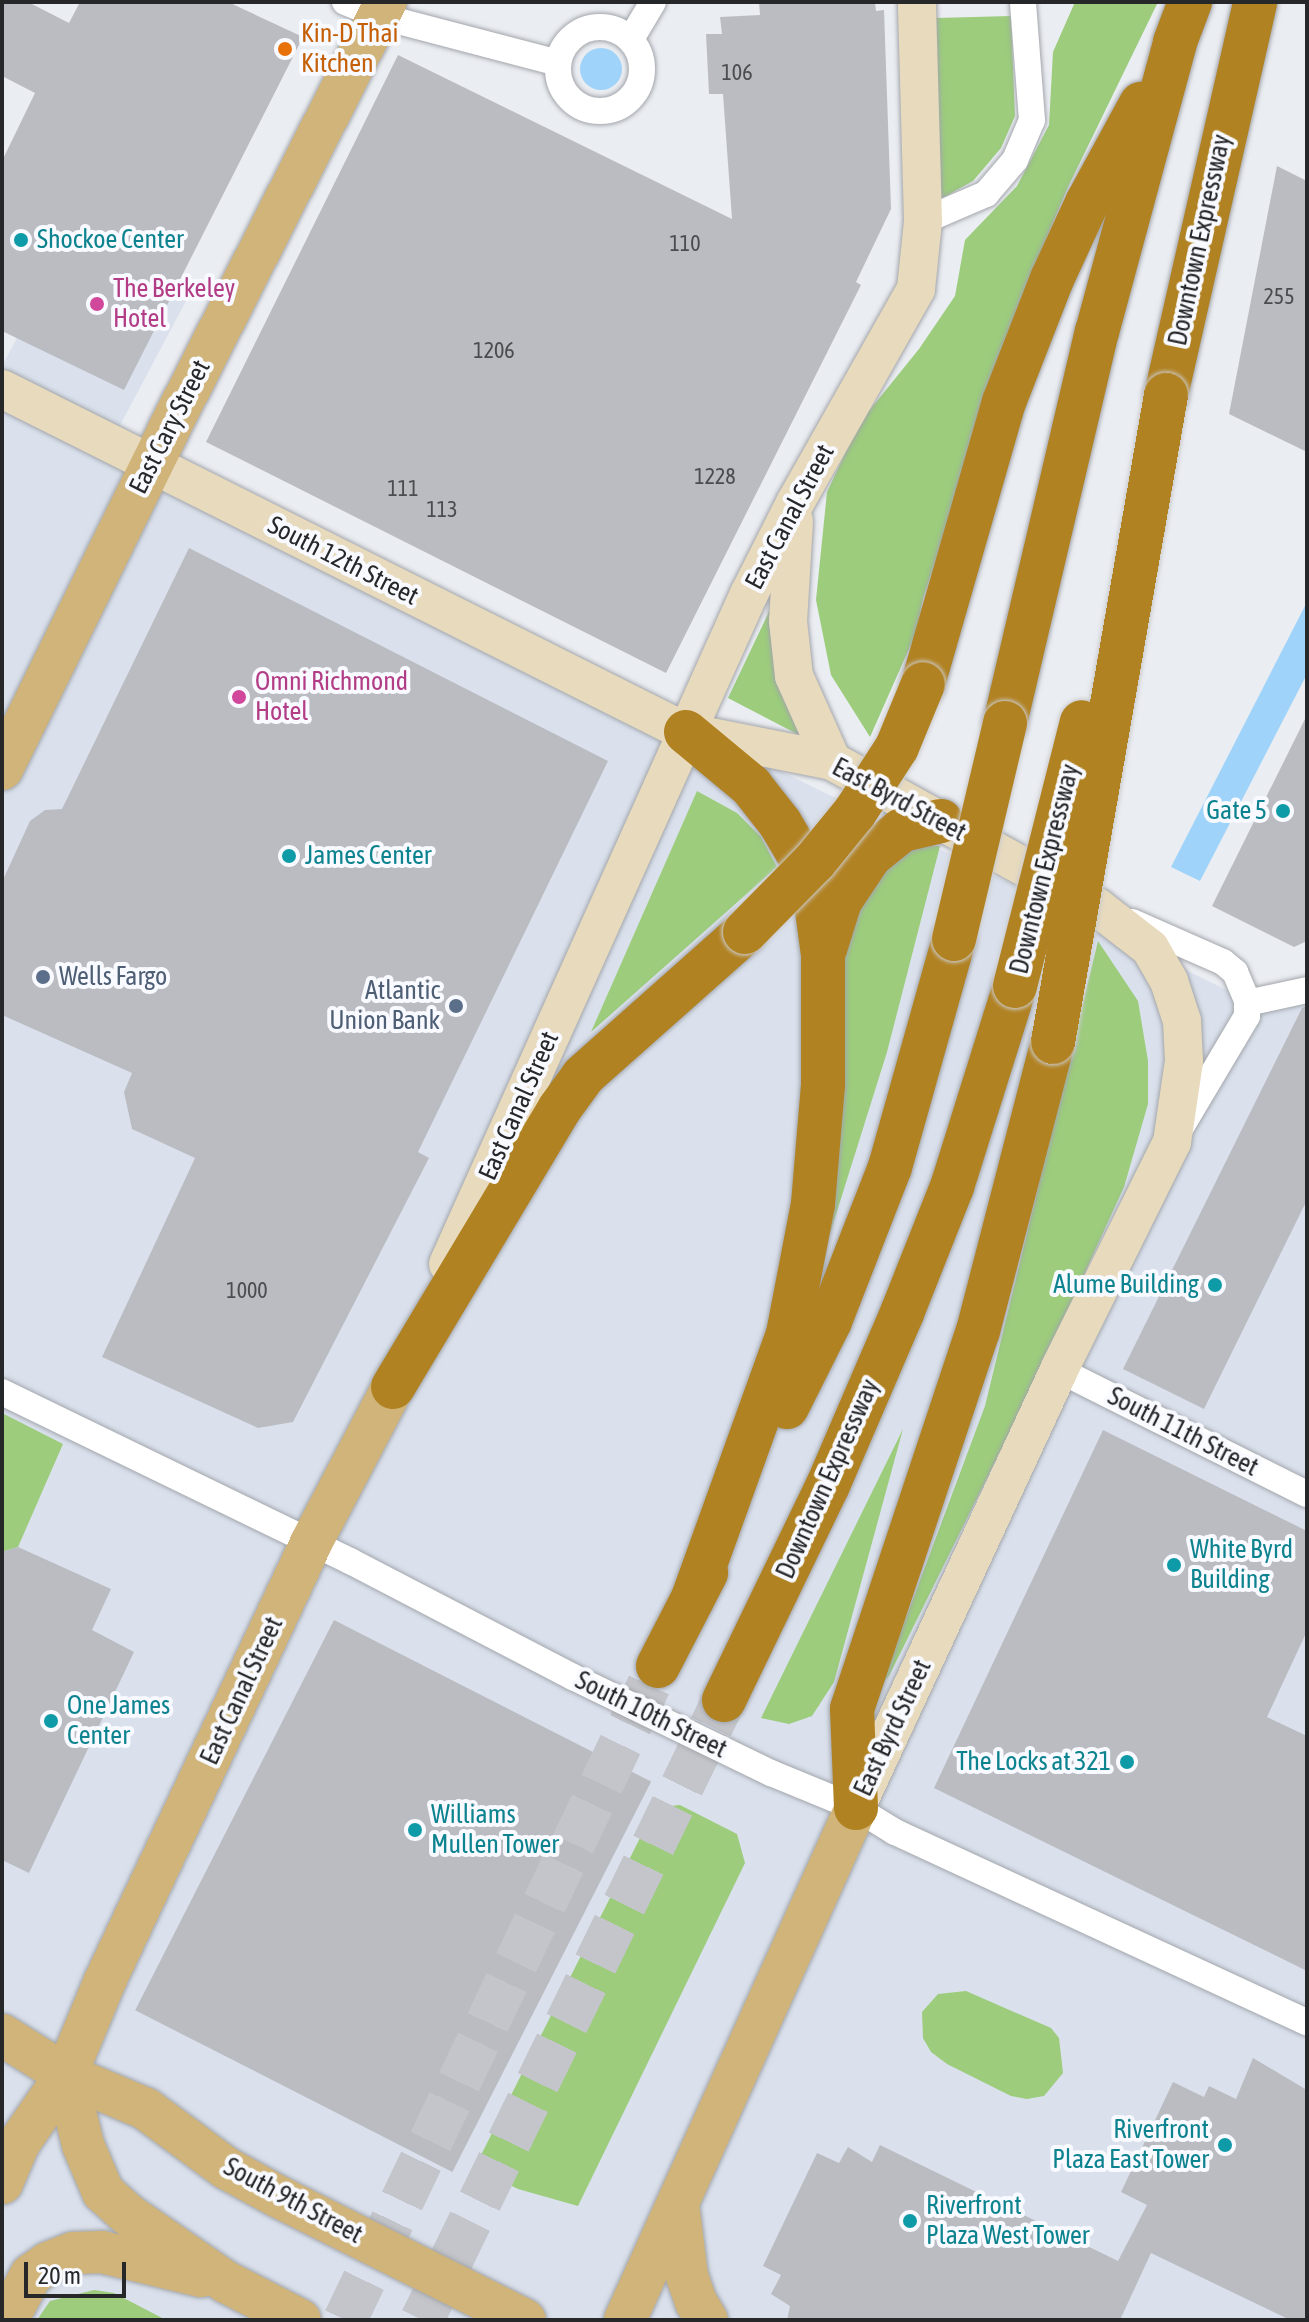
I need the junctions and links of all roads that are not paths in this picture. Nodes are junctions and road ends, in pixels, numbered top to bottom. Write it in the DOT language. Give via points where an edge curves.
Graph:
graph roads {
  1 [pos="653,2"];
  2 [pos="917,2"];
  3 [pos="1023,2"];
  4 [pos="1190,2"];
  5 [pos="1255,2"];
  6 [pos="370,7"];
  7 [pos="631,39"];
  8 [pos="1175,42"];
  9 [pos="558,63"];
  10 [pos="923,221"];
  11 [pos="2,389"];
  12 [pos="1166,395"];
  13 [pos="151,465"];
  14 [pos="795,503"];
  15 [pos="686,732"];
  16 [pos="832,761"];
  17 [pos="2,769"];
  18 [pos="941,821"];
  19 [pos="1097,907"];
  20 [pos="823,955"];
  21 [pos="1307,990"];
  22 [pos="1247,1003"];
  23 [pos="1172,1142"];
  24 [pos="1059,1370"];
  25 [pos="393,1387"];
  26 [pos="2,1392"];
  27 [pos="1307,1494"];
  28 [pos="311,1543"];
  29 [pos="693,1598"];
  30 [pos="658,1666"];
  31 [pos="724,1700"];
  32 [pos="856,1808"];
  33 [pos="1307,2022"];
  34 [pos="2,2035"];
  35 [pos="66,2075"];
  36 [pos="2,2183"];
  37 [pos="678,2204"];
  38 [pos="226,2282"];
  39 [pos="7,2320"];
  40 [pos="300,2320"];
  41 [pos="525,2320"];
  42 [pos="625,2320"];
  43 [pos="707,2320"];
  1 -- 7 [label="street"];
  2 -- 10 [label="street, East Canal Street"];
  3 -- 10 [label="street" via="1032,120 1015,160 986,194"];
  4 -- 8 [label="highway"];
  5 -- 12 [label="highway, Downtown Expressway"];
  6 -- 9 [label="street"];
  6 -- 13 [label="main road, East Cary Street"];
  7 -- 9 [label="street" via="607,27 594,27 570,39"];
  7 -- 9 [label="street" via="639,51 641,79 613,109 585,108 573,101 564,90"];
  8 -- 25 [label="highway, bridge" via="1052,279 1004,402 923,684 897,747 815,861 745,932 583,1076"];
  8 -- 29 [label="highway, bridge" via="1097,332 954,939 890,1167 835,1307"];
  10 -- 14 [label="street, East Canal Street" via="916,289"];
  11 -- 13 [label="street, South 12th Street"];
  12 -- 31 [label="highway, Downtown Expressway, bridge" via="1015,986 952,1187 828,1485"];
  12 -- 32 [label="highway, bridge" via="1053,1042 978,1331 852,1709"];
  13 -- 15 [label="street, South 12th Street"];
  13 -- 17 [label="main road, East Cary Street"];
  14 -- 15 [label="street, East Canal Street"];
  14 -- 16 [label="street" via="788,621 794,676"];
  15 -- 16 [label="street, East Byrd Street"];
  15 -- 20 [label="highway" via="751,786 787,835 802,860"];
  15 -- 25 [label="street, East Canal Street"];
  16 -- 18 [label="street, East Byrd Street"];
  18 -- 19 [label="street, East Byrd Street"];
  18 -- 20 [label="highway" via="902,830 870,856 840,901"];
  19 -- 22 [label="street, East Byrd Street" via="1223,962 1243,985"];
  19 -- 23 [label="street, East Byrd Street" via="1150,948 1169,981 1182,1021 1184,1061"];
  20 -- 29 [label="highway" via="823,1085 815,1189 788,1334"];
  21 -- 22 [label="street"];
  22 -- 23 [label="street, East Byrd Street" via="1247,1016"];
  23 -- 24 [label="street, East Byrd Street"];
  24 -- 27 [label="street, South 11th Street"];
  24 -- 32 [label="street, East Byrd Street"];
  25 -- 28 [label="main road, East Canal Street"];
  26 -- 28 [label="street, South 10th Street"];
  28 -- 32 [label="street, South 10th Street" via="573,1677"];
  28 -- 35 [label="main road, East Canal Street"];
  29 -- 30 [label="highway"];
  32 -- 33 [label="street, South 10th Street" via="895,1832"];
  32 -- 37 [label="main road, East Byrd Street"];
  34 -- 35 [label="main road, South 9th Street"];
  35 -- 36 [label="main road, East Canal Street" via="19,2143"];
  35 -- 38 [label="main road" via="83,2145 103,2192"];
  35 -- 41 [label="main road, South 9th Street" via="146,2109 226,2168"];
  37 -- 42 [label="main road, East Byrd Street"];
  37 -- 43 [label="main road" via="687,2276"];
  38 -- 39 [label="main road" via="102,2252 73,2253 31,2275"];
  38 -- 40 [label="main road"];
}
